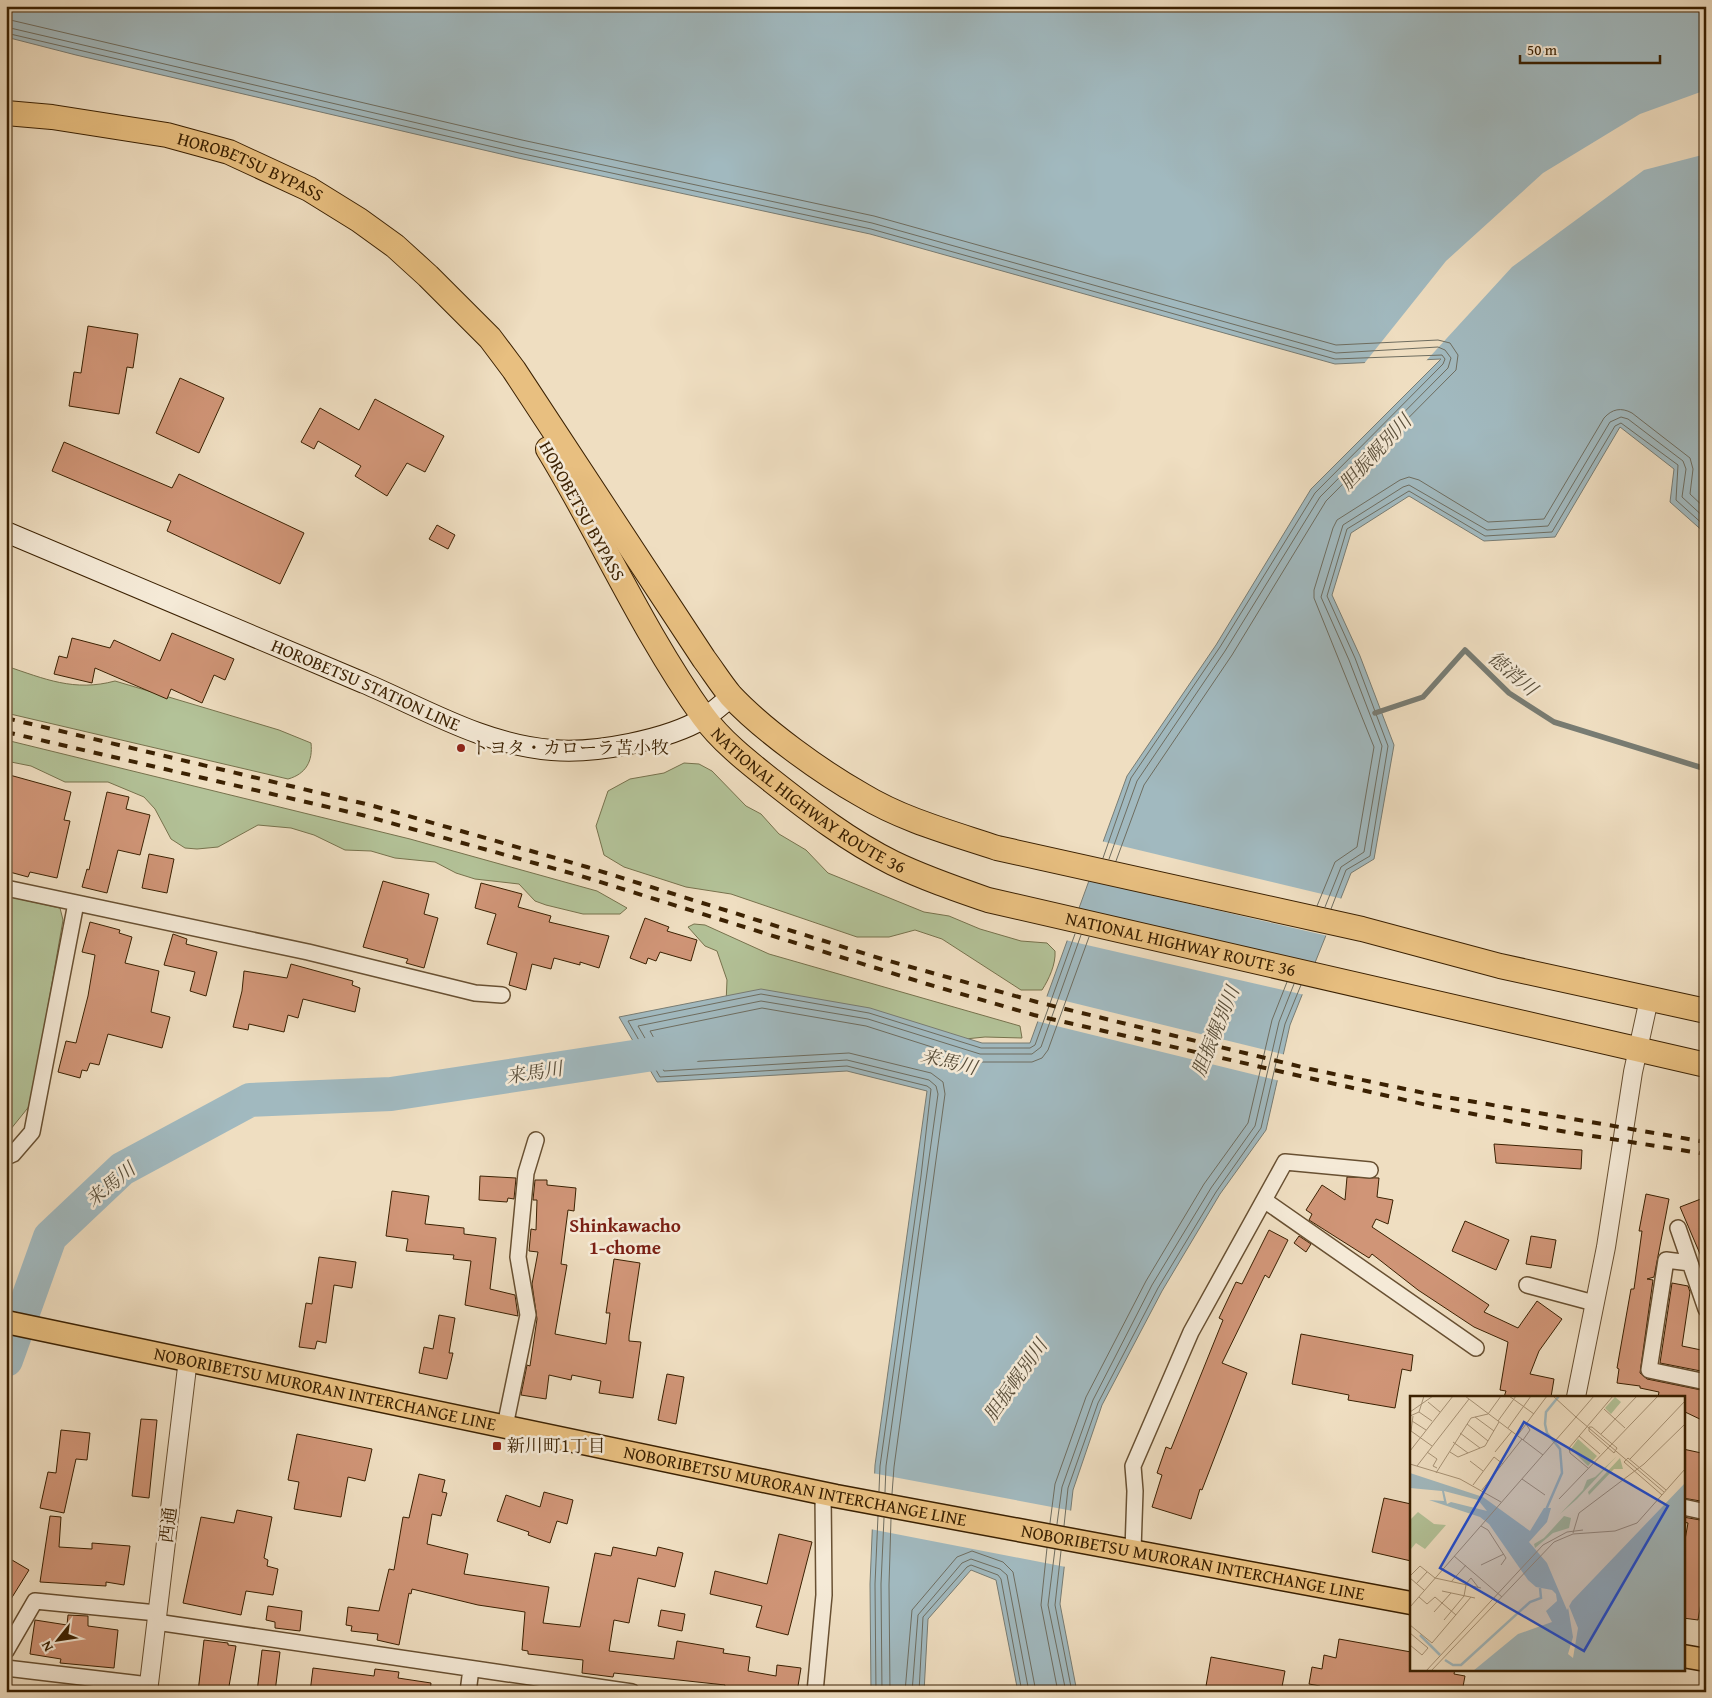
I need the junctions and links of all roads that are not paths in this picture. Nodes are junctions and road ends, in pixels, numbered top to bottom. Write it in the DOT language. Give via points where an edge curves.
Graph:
graph roads {
  1 [pos="6,113"];
  2 [pos="456,306"];
  3 [pos="6,532"];
  4 [pos="732,696"];
  5 [pos="704,718"];
  6 [pos="6,888"];
  7 [pos="76,903"];
  8 [pos="502,996"];
  9 [pos="1649,998"];
  10 [pos="1706,1011"];
  11 [pos="1638,1049"];
  12 [pos="1706,1065"];
  13 [pos="536,1140"];
  14 [pos="6,1157"];
  15 [pos="1370,1170"];
  16 [pos="1264,1200"];
  17 [pos="1678,1228"];
  18 [pos="1690,1263"];
  19 [pos="1527,1285"];
  20 [pos="1594,1303"];
  21 [pos="1706,1309"];
  22 [pos="6,1322"];
  23 [pos="1476,1348"];
  24 [pos="188,1359"];
  25 [pos="1706,1382"];
  26 [pos="1576,1396"];
  27 [pos="505,1426"];
  28 [pos="830,1494"];
  29 [pos="1684,1507"];
  30 [pos="1706,1512"];
  31 [pos="1133,1550"];
  32 [pos="1410,1603"];
  33 [pos="157,1618"];
  34 [pos="6,1652"];
  35 [pos="1684,1656"];
  36 [pos="1706,1660"];
  37 [pos="6,1668"];
  38 [pos="471,1669"];
  39 [pos="149,1688"];
  40 [pos="468,1692"];
  41 [pos="632,1692"];
  42 [pos="815,1692"];
  1 -- 2 [label="highway, HOROBETSU BYPASS" via="168,135 229,152 267,168 309,189 395,246"];
  2 -- 4 [label="highway, HOROBETSU BYPASS" via="490,338 514,370 704,659"];
  2 -- 5 [label="highway, HOROBETSU BYPASS" via="555,461 622,582"];
  3 -- 5 [label="main road, HOROBETSU STATION LINE" via="372,686 468,730 516,744 552,750 641,742 678,731"];
  4 -- 5 [label="main road, HOROBETSU STATION LINE"];
  4 -- 9 [label="highway, NATIONAL HIGHWAY ROUTE 36" via="810,762 863,796 943,830 997,848 1362,929 1500,966"];
  5 -- 11 [label="highway, NATIONAL HIGHWAY ROUTE 36" via="745,759 848,838 935,881 988,900"];
  6 -- 7 [label="street"];
  7 -- 8 [label="street" via="308,952 475,993"];
  7 -- 14 [label="street" via="32,1132 13,1154"];
  9 -- 10 [label="highway, NATIONAL HIGHWAY ROUTE 36"];
  9 -- 11 [label="street"];
  11 -- 12 [label="highway, NATIONAL HIGHWAY ROUTE 36"];
  11 -- 20 [label="street"];
  13 -- 27 [label="street" via="526,1173 518,1257 528,1316"];
  15 -- 16 [label="street" via="1285,1162"];
  16 -- 23 [label="street"];
  16 -- 31 [label="street" via="1191,1332 1133,1466"];
  17 -- 18 [label="street"];
  18 -- 21 [label="street"];
  18 -- 25 [label="street" via="1666,1260 1649,1370"];
  19 -- 20 [label="street"];
  20 -- 26 [label="street"];
  22 -- 24 [label="main road, NOBORIBETSU MURORAN INTERCHANGE LINE"];
  24 -- 27 [label="main road, NOBORIBETSU MURORAN INTERCHANGE LINE"];
  24 -- 33 [label="street, 西通"];
  27 -- 28 [label="main road, NOBORIBETSU MURORAN INTERCHANGE LINE"];
  28 -- 31 [label="main road, NOBORIBETSU MURORAN INTERCHANGE LINE"];
  28 -- 42 [label="street"];
  29 -- 30 [label="street"];
  31 -- 32 [label="main road, NOBORIBETSU MURORAN INTERCHANGE LINE"];
  33 -- 34 [label="street" via="35,1601"];
  33 -- 38 [label="street"];
  33 -- 39 [label="street, 西通"];
  35 -- 36 [label="main road"];
  37 -- 39 [label="street"];
  38 -- 40 [label="street"];
  38 -- 41 [label="street"];
}
